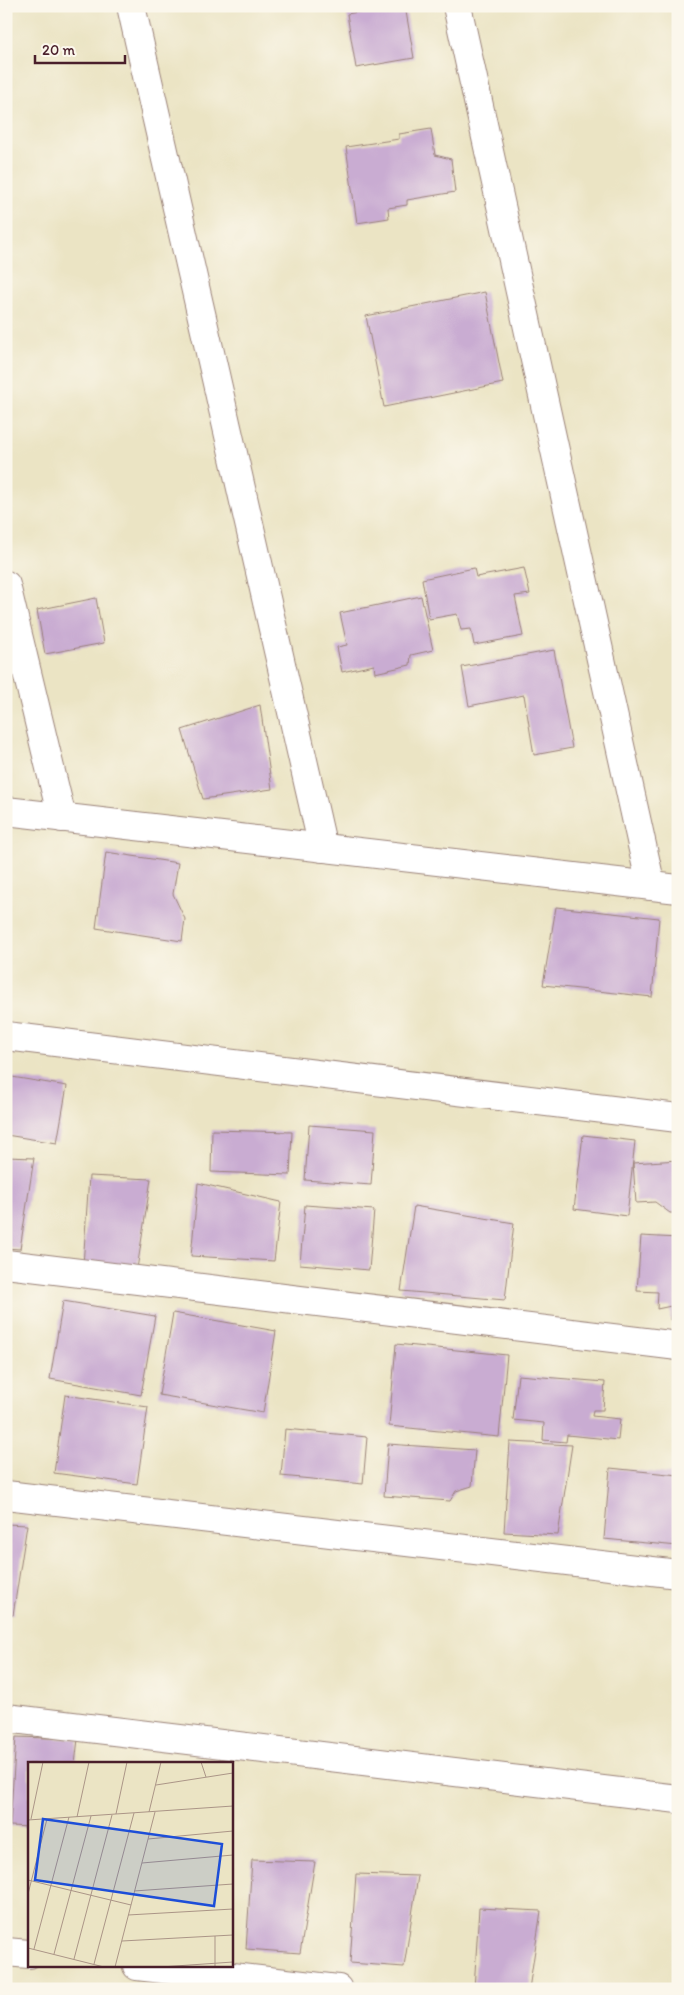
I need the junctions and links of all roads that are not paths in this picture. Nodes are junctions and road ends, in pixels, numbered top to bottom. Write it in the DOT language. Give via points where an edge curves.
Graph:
graph roads {
  1 [pos="131,6"];
  2 [pos="457,6"];
  3 [pos="6,585"];
  4 [pos="6,811"];
  5 [pos="62,818"];
  6 [pos="323,848"];
  7 [pos="651,886"];
  8 [pos="678,889"];
  9 [pos="6,1036"];
  10 [pos="678,1118"];
  11 [pos="6,1264"];
  12 [pos="678,1346"];
  13 [pos="6,1495"];
  14 [pos="678,1574"];
  15 [pos="6,1718"];
  16 [pos="678,1799"];
  17 [pos="6,1952"];
  18 [pos="28,1954"];
  19 [pos="154,1968"];
  20 [pos="338,1989"];
  1 -- 6 [label="street"];
  2 -- 7 [label="street"];
  3 -- 5 [label="street"];
  4 -- 5 [label="street"];
  5 -- 6 [label="street"];
  6 -- 7 [label="street"];
  7 -- 8 [label="street"];
  9 -- 10 [label="street"];
  11 -- 12 [label="street"];
  13 -- 14 [label="street"];
  15 -- 16 [label="street"];
  17 -- 18 [label="street"];
  19 -- 20 [label="street"];
}
